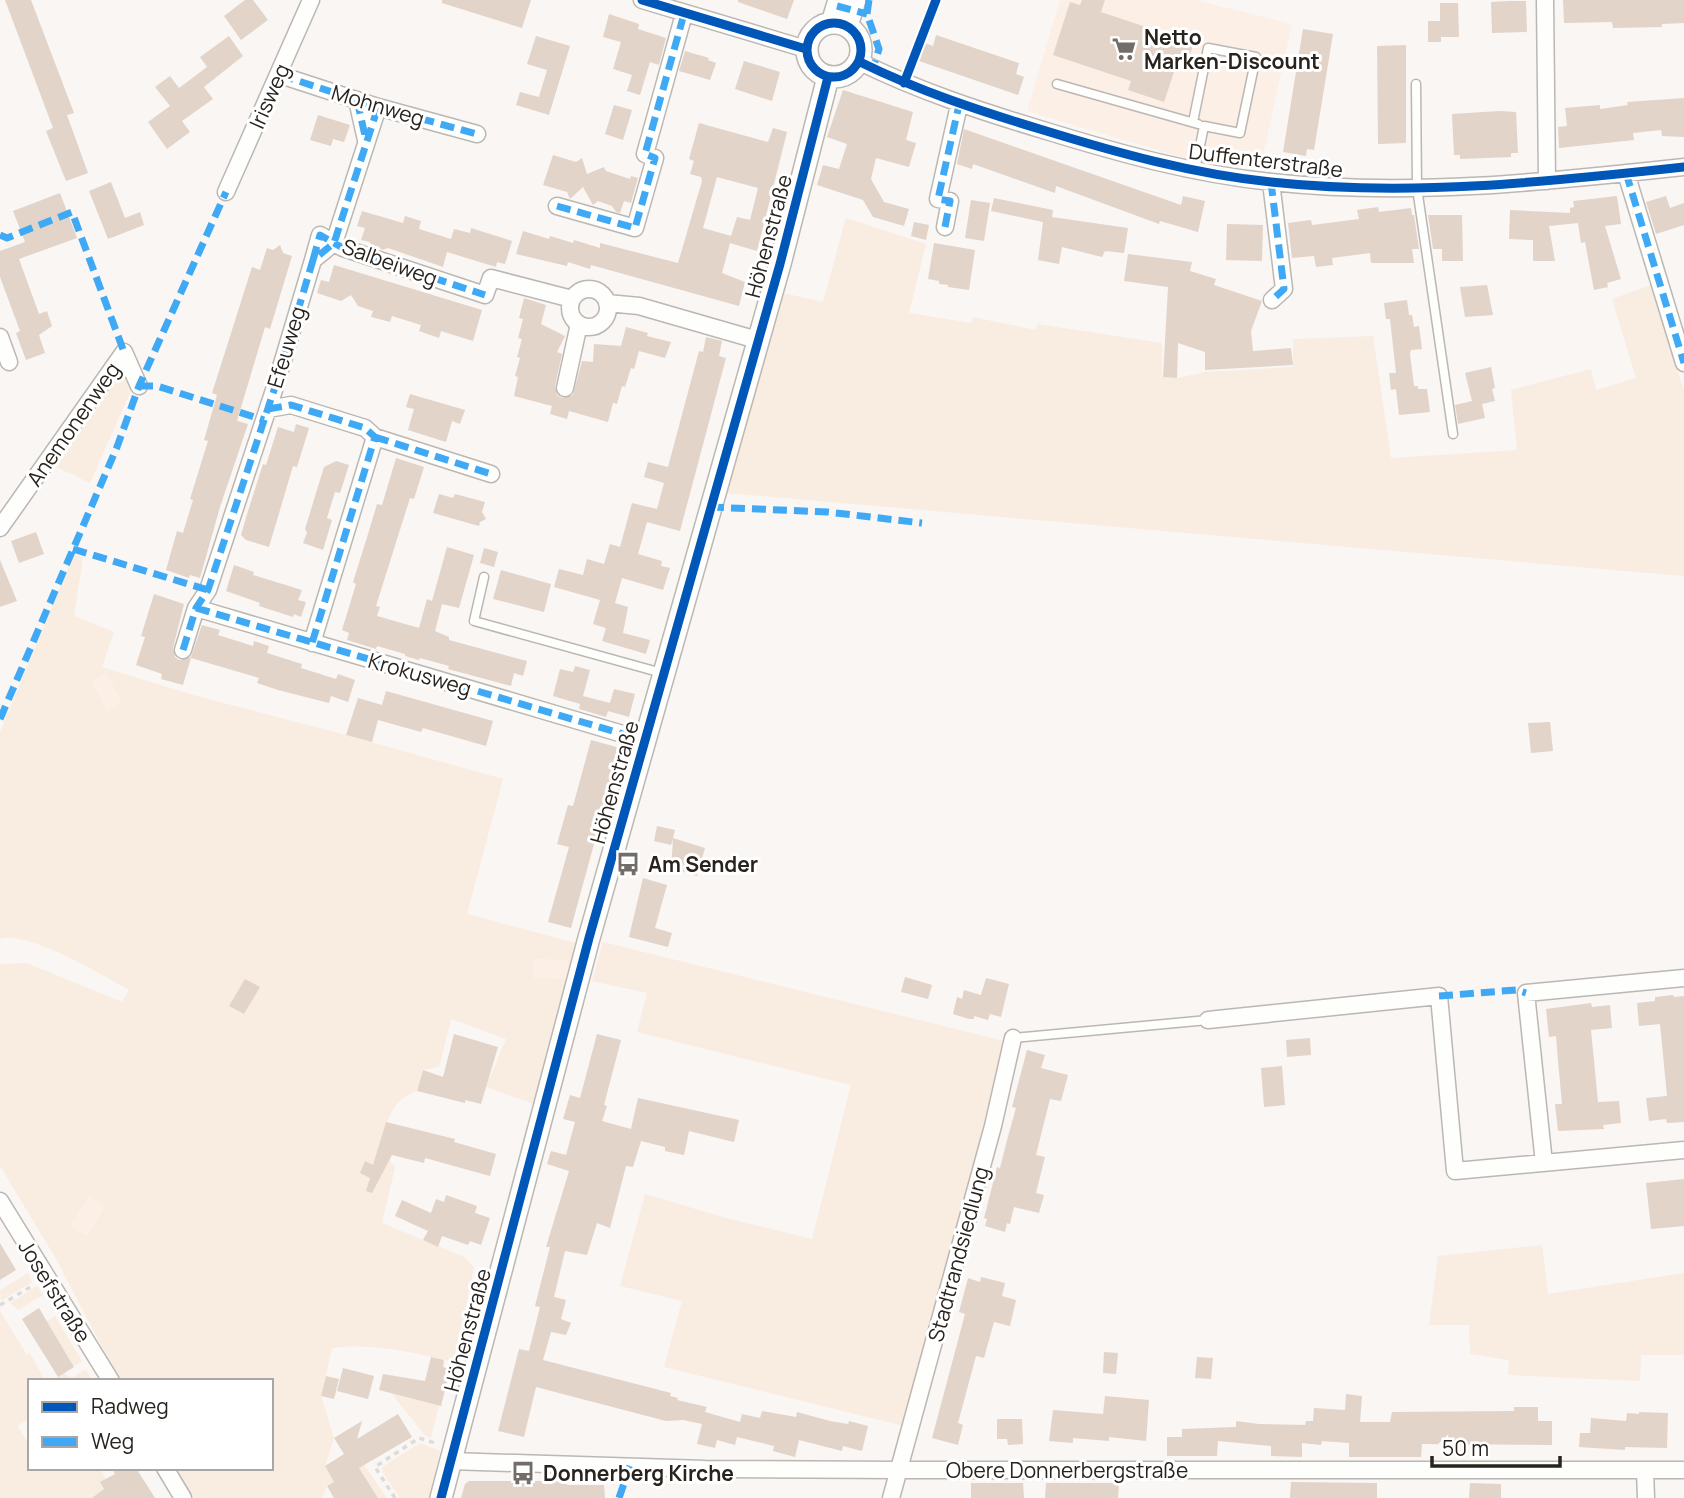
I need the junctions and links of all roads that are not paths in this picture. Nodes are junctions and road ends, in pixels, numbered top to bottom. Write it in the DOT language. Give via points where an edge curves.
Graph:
graph roads {
  1 [pos="311,0"];
  2 [pos="642,0"];
  3 [pos="839,0"];
  4 [pos="855,0"];
  5 [pos="1545,0"];
  6 [pos="684,14"];
  7 [pos="840,24"];
  8 [pos="807,48"];
  9 [pos="860,62"];
  10 [pos="279,75"];
  11 [pos="828,77"];
  12 [pos="1057,84"];
  13 [pos="1416,85"];
  14 [pos="357,100"];
  15 [pos="959,105"];
  16 [pos="378,107"];
  17 [pos="1193,122"];
  18 [pos="1204,126"];
  19 [pos="477,134"];
  20 [pos="366,140"];
  21 [pos="1684,167"];
  22 [pos="1195,170"];
  23 [pos="1626,173"];
  24 [pos="1547,181"];
  25 [pos="1271,182"];
  26 [pos="1417,188"];
  27 [pos="226,192"];
  28 [pos="557,206"];
  29 [pos="945,227"];
  30 [pos="334,243"];
  31 [pos="572,299"];
  32 [pos="1272,300"];
  33 [pos="607,303"];
  34 [pos="579,324"];
  35 [pos="0,337"];
  36 [pos="757,340"];
  37 [pos="9,362"];
  38 [pos="1684,363"];
  39 [pos="139,386"];
  40 [pos="275,387"];
  41 [pos="565,387"];
  42 [pos="290,405"];
  43 [pos="268,409"];
  44 [pos="1453,434"];
  45 [pos="375,437"];
  46 [pos="491,474"];
  47 [pos="0,528"];
  48 [pos="484,577"];
  49 [pos="196,608"];
  50 [pos="312,643"];
  51 [pos="183,650"];
  52 [pos="663,674"];
  53 [pos="643,740"];
  54 [pos="1684,978"];
  55 [pos="1209,1020"];
  56 [pos="1013,1038"];
  57 [pos="1684,1150"];
  58 [pos="1544,1163"];
  59 [pos="0,1201"];
  60 [pos="110,1379"];
  61 [pos="452,1455"];
  62 [pos="166,1470"];
  63 [pos="900,1470"];
  64 [pos="1645,1470"];
  65 [pos="1684,1470"];
  66 [pos="183,1498"];
  67 [pos="441,1498"];
  68 [pos="891,1498"];
  69 [pos="1646,1498"];
  1 -- 10 [label="street, Irisweg"];
  2 -- 6 [label="street"];
  3 -- 7 [label="street"];
  4 -- 7 [label="street"];
  5 -- 24 [label="street"];
  6 -- 8 [label="street"];
  6 -- 28 [label="street" via="645,154 655,158 635,228"];
  7 -- 8 [label="street" via="814,31"];
  7 -- 9 [label="street" via="859,38"];
  8 -- 11 [label="street" via="812,67"];
  9 -- 11 [label="street" via="852,72"];
  9 -- 15 [label="street, Duffenterstraße"];
  10 -- 14 [label="street, Mohnweg"];
  10 -- 27 [label="street, Irisweg"];
  11 -- 36 [label="street, Höhenstraße"];
  12 -- 17 [label="lane"];
  13 -- 26 [label="lane"];
  14 -- 16 [label="street, Mohnweg"];
  14 -- 20 [label="street"];
  15 -- 22 [label="street, Duffenterstraße" via="1116,152"];
  15 -- 29 [label="street" via="938,198 950,201"];
  16 -- 19 [label="street, Mohnweg"];
  16 -- 20 [label="street"];
  17 -- 18 [label="lane"];
  17 -- 18 [label="lane" via="1208,48 1256,57 1240,133"];
  18 -- 22 [label="lane"];
  20 -- 30 [label="street"];
  21 -- 23 [label="street, Duffenterstraße"];
  22 -- 25 [label="street, Duffenterstraße"];
  23 -- 24 [label="street, Duffenterstraße"];
  23 -- 38 [label="street"];
  24 -- 26 [label="street, Duffenterstraße"];
  25 -- 26 [label="street, Duffenterstraße"];
  25 -- 32 [label="street, Duffenterstraße" via="1284,289"];
  26 -- 44 [label="lane"];
  30 -- 31 [label="street, Salbeiweg" via="485,295 491,278"];
  30 -- 40 [label="street, Efeuweg" via="313,260"];
  31 -- 33 [label="street" via="587,289 600,292"];
  31 -- 34 [label="street" via="570,313"];
  33 -- 34 [label="street" via="606,315 598,325"];
  33 -- 36 [label="street" via="639,306"];
  34 -- 41 [label="street"];
  35 -- 37 [label="street"];
  36 -- 52 [label="street, Höhenstraße"];
  39 -- 47 [label="street, Anemonenweg" via="124,352"];
  40 -- 42 [label="street"];
  40 -- 43 [label="street, Efeuweg"];
  42 -- 43 [label="street, Efeuweg"];
  42 -- 45 [label="street, Efeuweg" via="365,429"];
  43 -- 49 [label="street" via="208,590"];
  45 -- 46 [label="street, Efeuweg"];
  45 -- 50 [label="street"];
  48 -- 52 [label="lane" via="474,621"];
  49 -- 50 [label="street, Krokusweg"];
  49 -- 51 [label="street"];
  50 -- 53 [label="street, Krokusweg"];
  52 -- 53 [label="street, Höhenstraße"];
  53 -- 61 [label="street, Höhenstraße"];
  54 -- 58 [label="street" via="1526,993"];
  55 -- 56 [label="lane"];
  55 -- 58 [label="street" via="1438,996 1455,1171"];
  56 -- 63 [label="street, Stadtrandsiedlung"];
  57 -- 58 [label="street"];
  59 -- 60 [label="street, Josefstraße"];
  61 -- 63 [label="street, Obere Donnerbergstraße" via="705,1469"];
  61 -- 67 [label="street, Höhenstraße"];
  62 -- 66 [label="street"];
  63 -- 64 [label="street, Obere Donnerbergstraße"];
  63 -- 68 [label="street, Stadtrandsiedlung"];
  64 -- 65 [label="street, Obere Donnerbergstraße"];
  64 -- 69 [label="street"];
}
